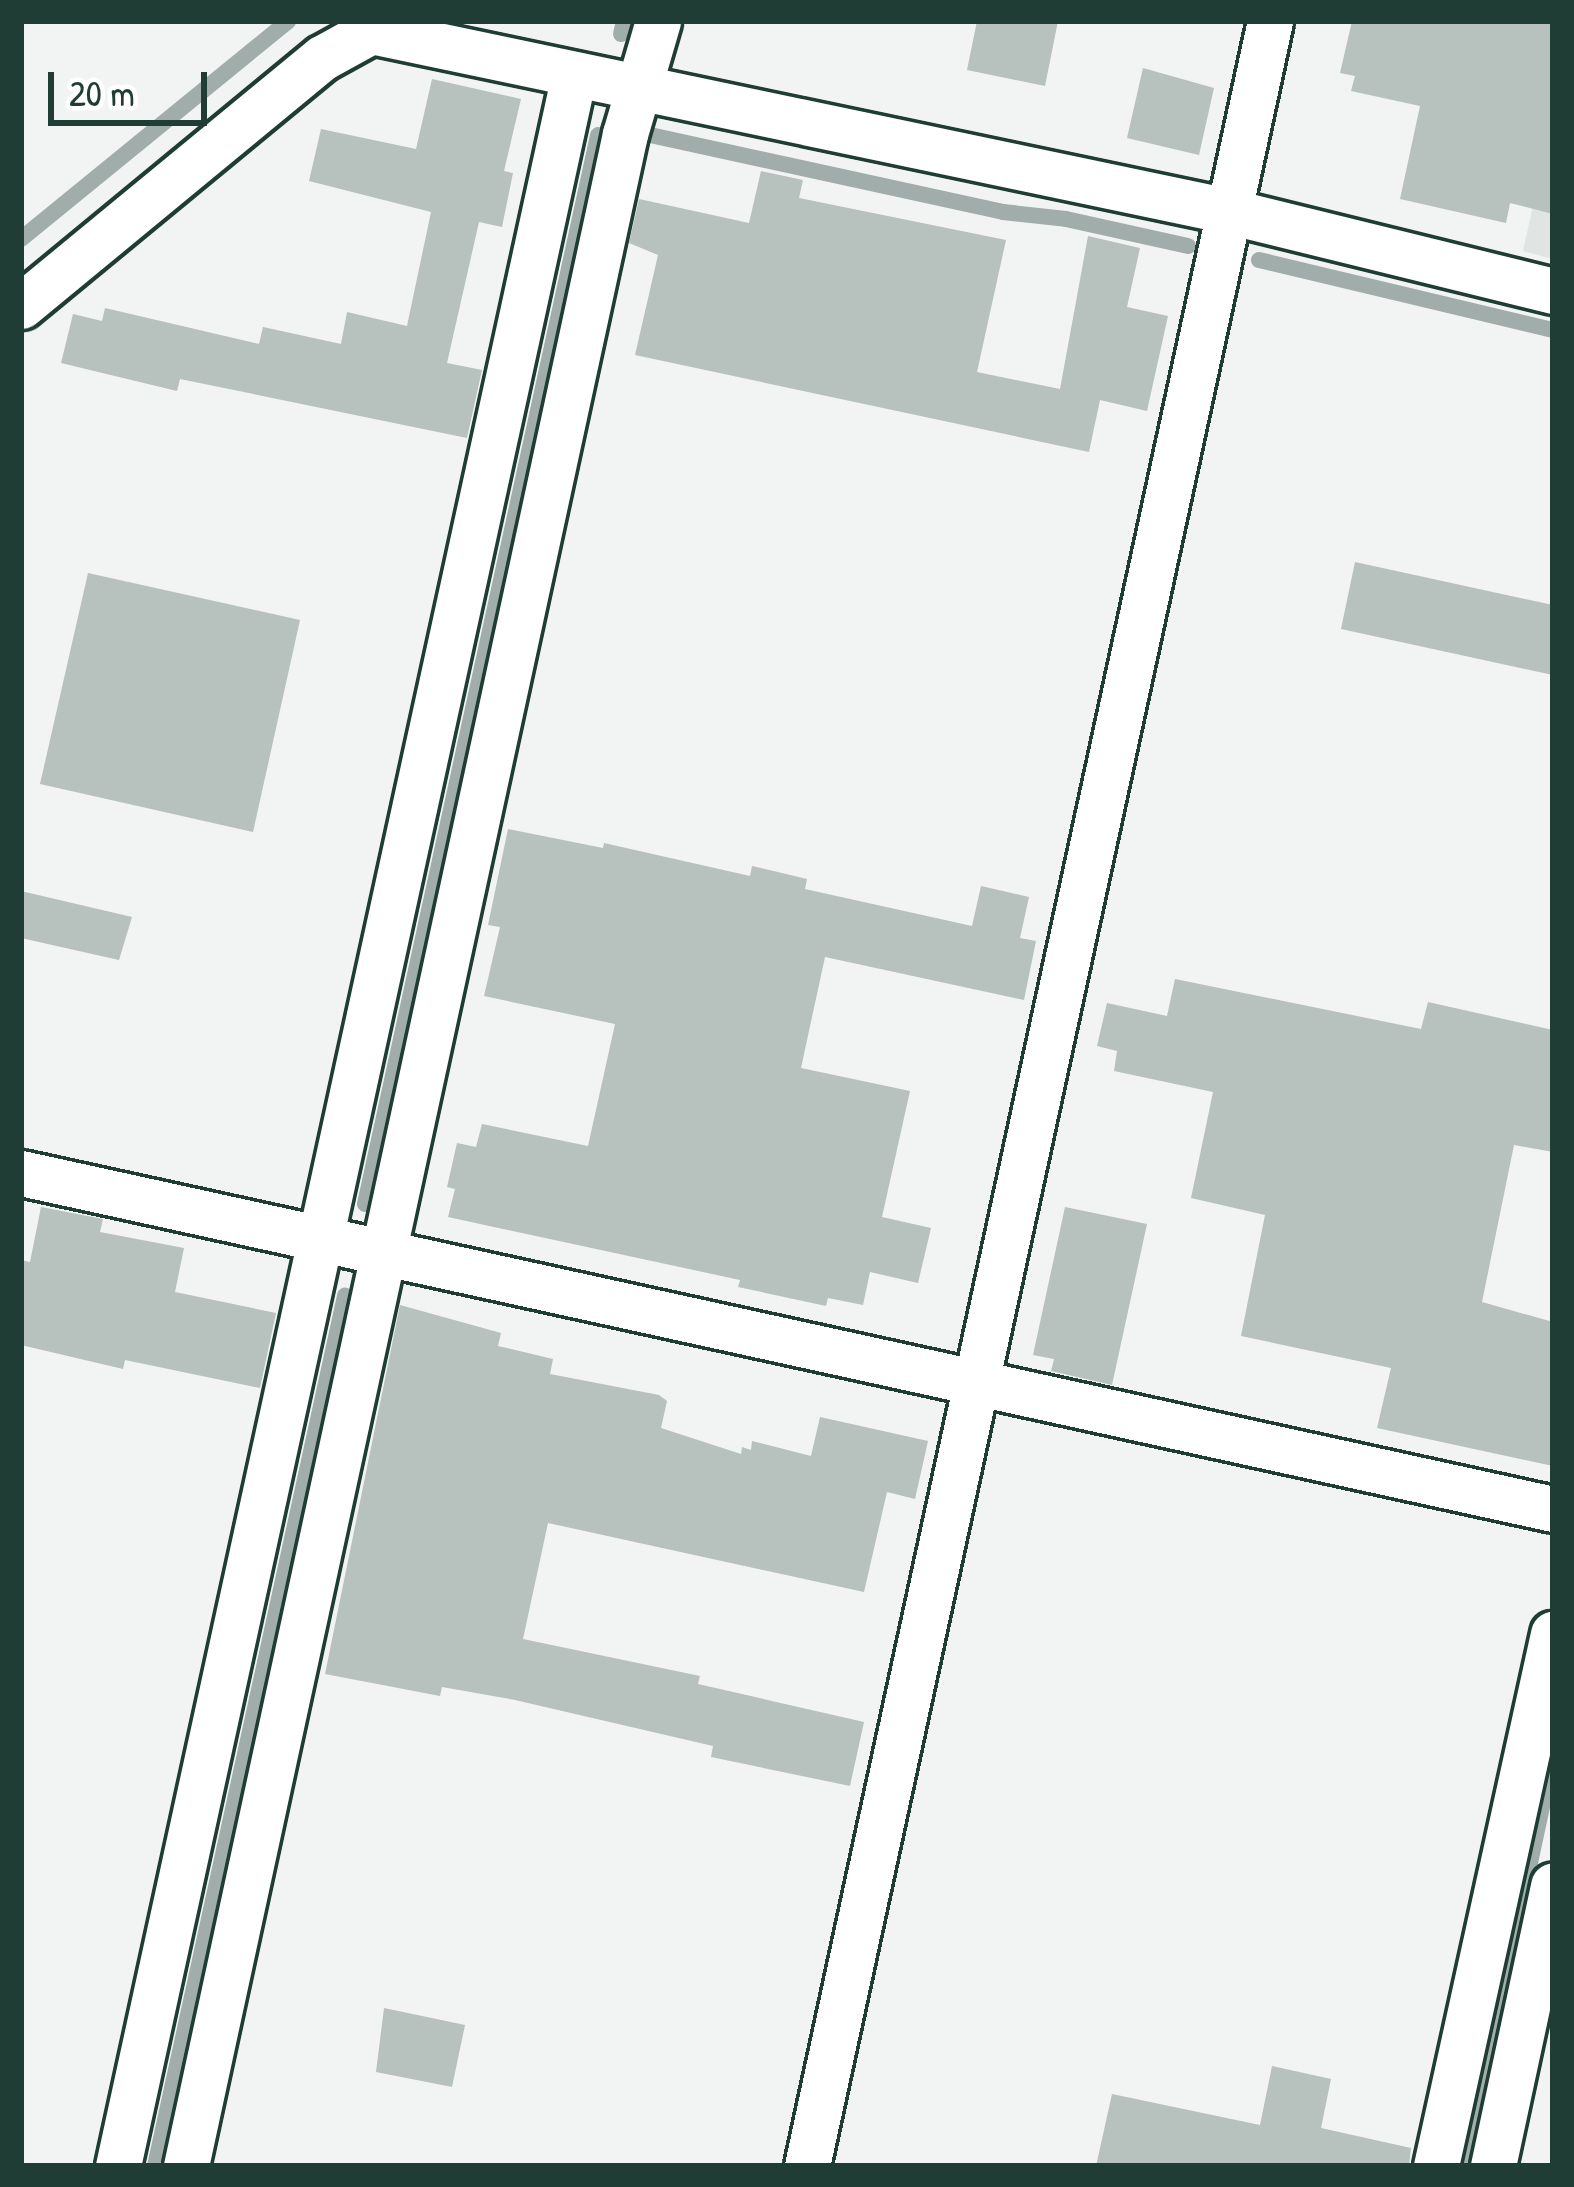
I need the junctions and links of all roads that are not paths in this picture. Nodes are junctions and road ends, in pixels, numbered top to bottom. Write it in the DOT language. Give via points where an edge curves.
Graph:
graph roads {
  1 [pos="658,21"];
  2 [pos="1270,21"];
  3 [pos="574,74"];
  4 [pos="641,90"];
  5 [pos="1228,211"];
  6 [pos="1553,291"];
  7 [pos="21,306"];
  8 [pos="21,1173"];
  9 [pos="320,1240"];
  10 [pos="380,1253"];
  11 [pos="976,1384"];
  12 [pos="1553,1509"];
  13 [pos="1553,1634"];
  14 [pos="1553,1885"];
  15 [pos="118,2166"];
  16 [pos="186,2166"];
  17 [pos="807,2166"];
  18 [pos="1436,2166"];
  19 [pos="1493,2166"];
  1 -- 4 [label="street"];
  2 -- 5 [label="street"];
  3 -- 4 [label="street"];
  3 -- 7 [label="street" via="371,32 322,58"];
  3 -- 9 [label="street"];
  4 -- 5 [label="street"];
  4 -- 10 [label="street"];
  5 -- 6 [label="street"];
  5 -- 11 [label="street"];
  8 -- 9 [label="street"];
  9 -- 10 [label="street"];
  9 -- 15 [label="street"];
  10 -- 11 [label="street"];
  10 -- 16 [label="street"];
  11 -- 12 [label="street"];
  11 -- 17 [label="street"];
  13 -- 18 [label="street"];
  14 -- 19 [label="street"];
}
